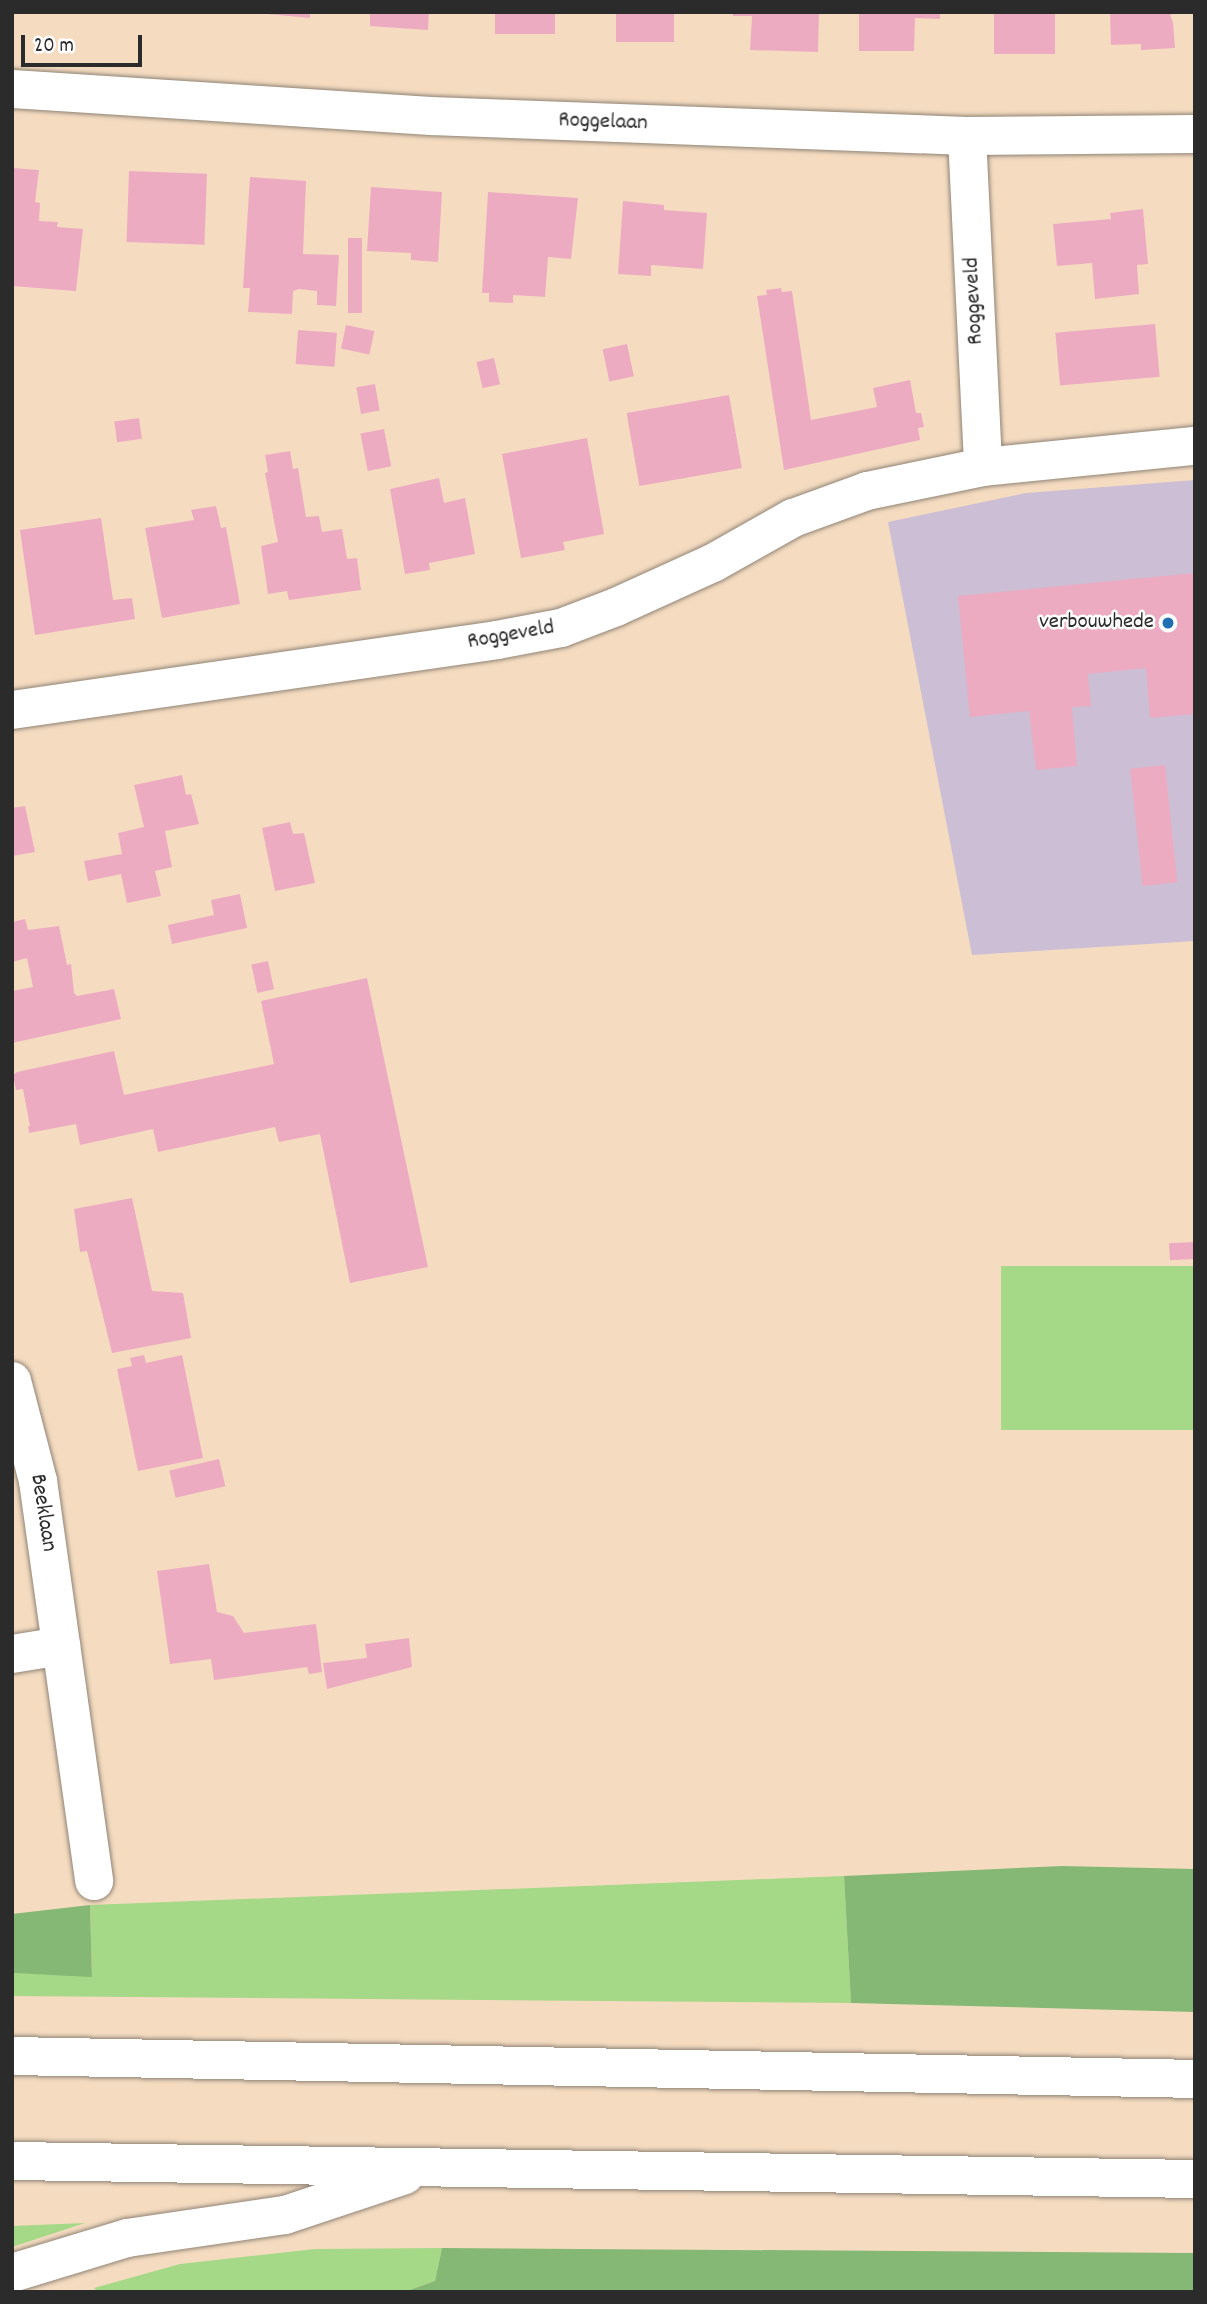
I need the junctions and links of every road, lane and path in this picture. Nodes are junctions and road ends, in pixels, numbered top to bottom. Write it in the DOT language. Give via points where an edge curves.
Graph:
graph roads {
  1 [pos="12,89"];
  2 [pos="1195,134"];
  3 [pos="967,136"];
  4 [pos="1195,446"];
  5 [pos="983,467"];
  6 [pos="12,710"];
  7 [pos="12,1381"];
  8 [pos="61,1646"];
  9 [pos="12,1654"];
  10 [pos="94,1881"];
  11 [pos="12,2056"];
  12 [pos="1195,2079"];
  13 [pos="12,2161"];
  14 [pos="434,2165"];
  15 [pos="1195,2179"];
  16 [pos="12,2273"];
  1 -- 3 [label="main road, Roggelaan" via="431,116"];
  2 -- 3 [label="main road, Roggelaan"];
  3 -- 5 [label="main road, Roggeveld"];
  4 -- 5 [label="main road, Roggeveld"];
  5 -- 6 [label="main road, Roggeveld" via="867,491 793,518 713,563 561,628"];
  7 -- 8 [label="main road, Beeklaan" via="38,1481"];
  8 -- 9 [label="main road"];
  8 -- 10 [label="main road, Beeklaan"];
  11 -- 12 [label="main road"];
  13 -- 14 [label="main road"];
  14 -- 15 [label="main road"];
  14 -- 16 [label="main road" via="285,2215 127,2238"];
}
